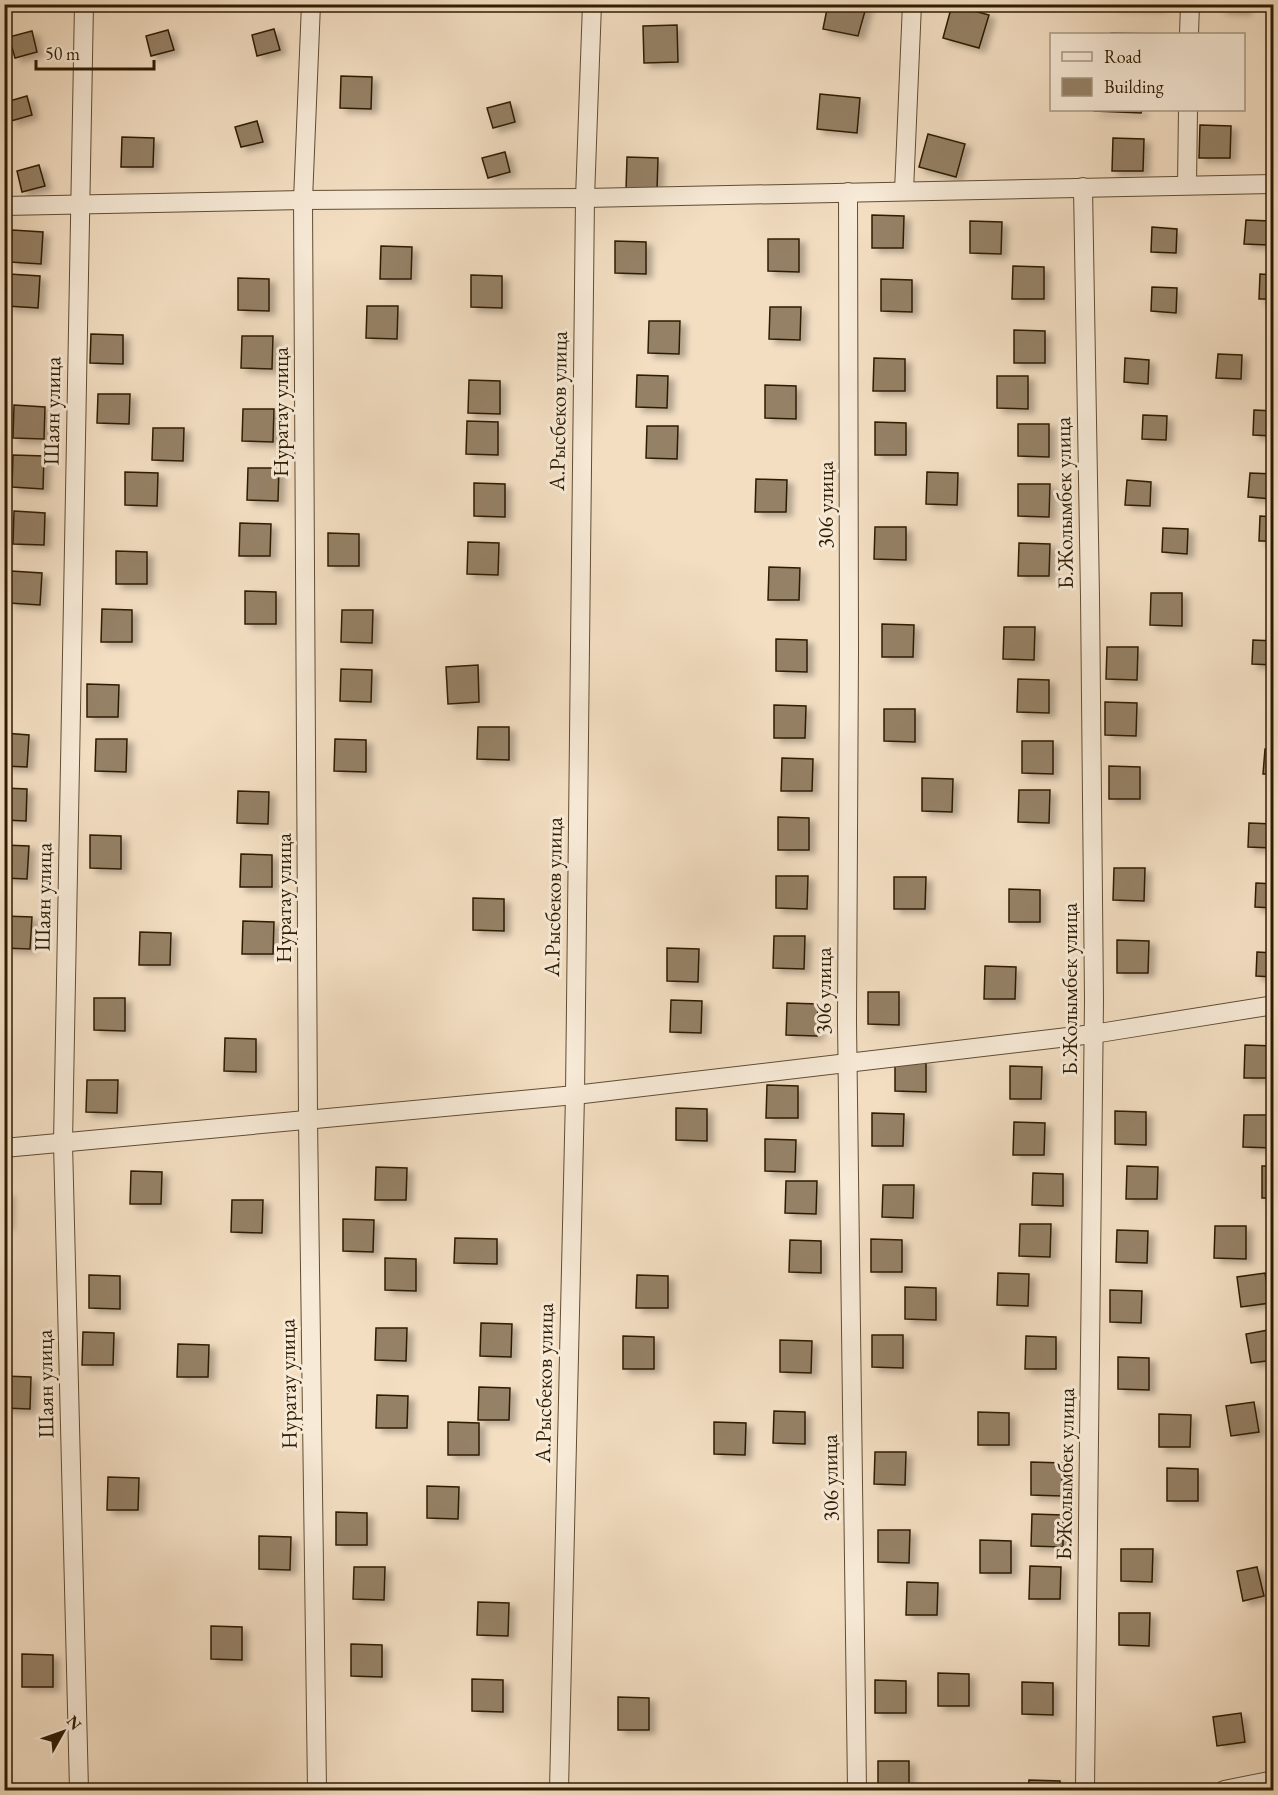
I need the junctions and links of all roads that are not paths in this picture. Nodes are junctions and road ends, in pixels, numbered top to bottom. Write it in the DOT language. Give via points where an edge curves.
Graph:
graph roads {
  1 [pos="84,4"];
  2 [pos="311,4"];
  3 [pos="592,4"];
  4 [pos="912,4"];
  5 [pos="1190,4"];
  6 [pos="1189,33"];
  7 [pos="1188,111"];
  8 [pos="1274,184"];
  9 [pos="1187,185"];
  10 [pos="1083,187"];
  11 [pos="904,191"];
  12 [pos="848,192"];
  13 [pos="585,198"];
  14 [pos="303,200"];
  15 [pos="80,205"];
  16 [pos="4,206"];
  17 [pos="1274,1005"];
  18 [pos="1094,1034"];
  19 [pos="848,1062"];
  20 [pos="575,1095"];
  21 [pos="308,1119"];
  22 [pos="63,1143"];
  23 [pos="4,1148"];
  24 [pos="1274,1780"];
  25 [pos="79,1791"];
  26 [pos="317,1791"];
  27 [pos="559,1791"];
  28 [pos="857,1791"];
  29 [pos="1085,1791"];
  30 [pos="1224,1791"];
  1 -- 15 [label="street, Шаян улица"];
  2 -- 14 [label="street, Нуратау улица"];
  3 -- 13 [label="street, А.Рысбеков улица"];
  4 -- 11 [label="street"];
  5 -- 6 [label="street"];
  7 -- 9 [label="street"];
  8 -- 9 [label="street"];
  9 -- 10 [label="street"];
  10 -- 11 [label="street"];
  10 -- 18 [label="street, Б.Жолымбек улица"];
  11 -- 12 [label="street"];
  12 -- 13 [label="street"];
  12 -- 19 [label="street, 306 улица"];
  13 -- 14 [label="street"];
  13 -- 20 [label="street, А.Рысбеков улица"];
  14 -- 15 [label="street"];
  14 -- 21 [label="street, Нуратау улица"];
  15 -- 16 [label="street"];
  15 -- 22 [label="street, Шаян улица"];
  17 -- 18 [label="street"];
  18 -- 19 [label="street"];
  18 -- 29 [label="street, Б.Жолымбек улица"];
  19 -- 20 [label="street"];
  19 -- 28 [label="street, 306 улица"];
  20 -- 21 [label="street"];
  20 -- 27 [label="street, А.Рысбеков улица"];
  21 -- 22 [label="street"];
  21 -- 26 [label="street, Нуратау улица"];
  22 -- 23 [label="street"];
  22 -- 25 [label="street, Шаян улица"];
  24 -- 30 [label="street"];
}
